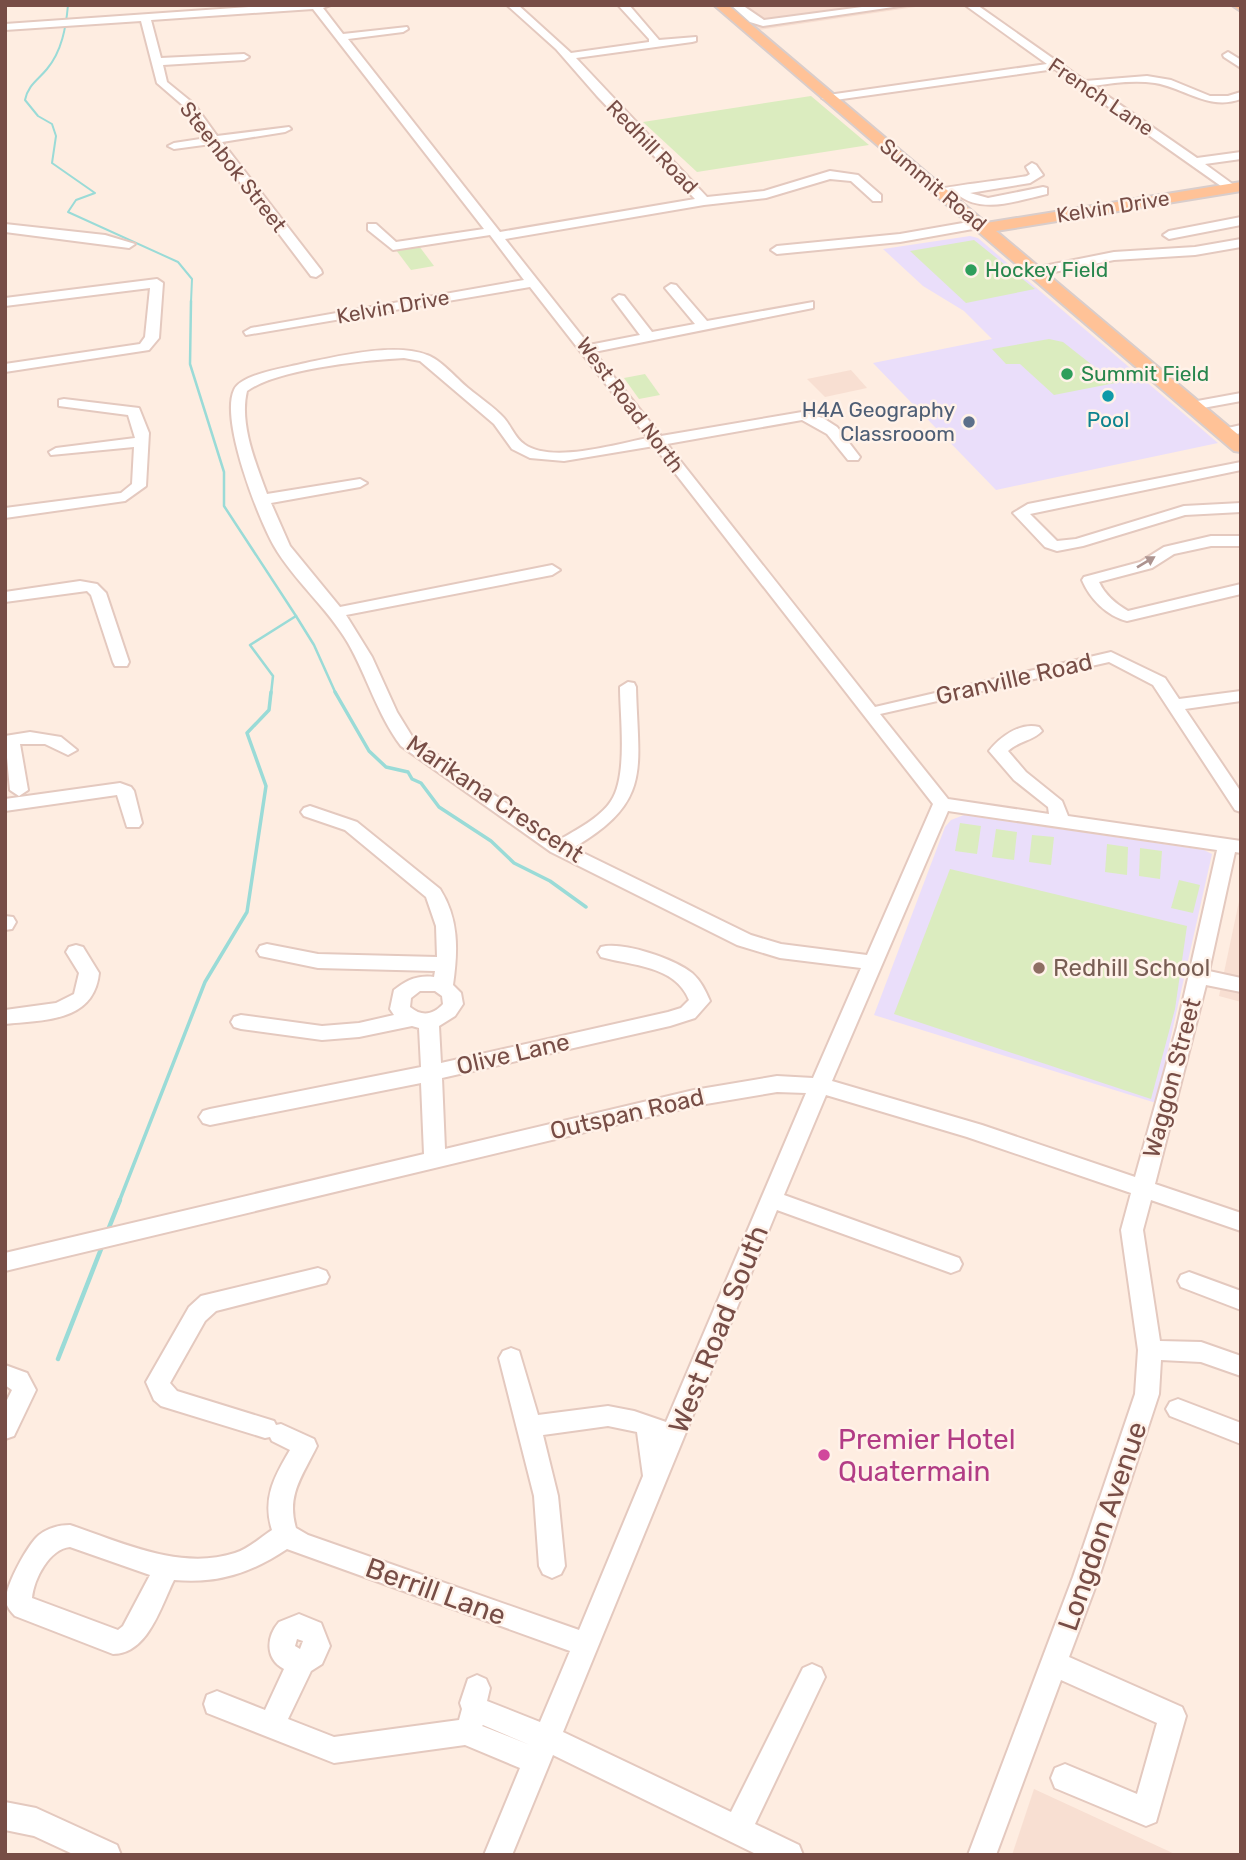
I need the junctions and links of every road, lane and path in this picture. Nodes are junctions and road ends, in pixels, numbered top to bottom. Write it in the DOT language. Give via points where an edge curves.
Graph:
graph roads {
  1 [pos="512,5"];
  2 [pos="623,5"];
  3 [pos="720,5"];
  4 [pos="736,5"];
  5 [pos="902,5"];
  6 [pos="970,5"];
  7 [pos="321,6"];
  8 [pos="803,6"];
  9 [pos="816,16"];
  10 [pos="145,18"];
  11 [pos="5,27"];
  12 [pos="403,29"];
  13 [pos="342,37"];
  14 [pos="692,39"];
  15 [pos="654,44"];
  16 [pos="1228,55"];
  17 [pos="569,56"];
  18 [pos="244,57"];
  19 [pos="155,62"];
  20 [pos="1241,65"];
  21 [pos="1055,66"];
  22 [pos="1084,84"];
  23 [pos="1241,95"];
  24 [pos="828,97"];
  25 [pos="285,129"];
  26 [pos="215,140"];
  27 [pos="174,146"];
  28 [pos="1241,155"];
  29 [pos="1196,162"];
  30 [pos="1032,167"];
  31 [pos="1236,187"];
  32 [pos="939,191"];
  33 [pos="961,191"];
  34 [pos="1043,191"];
  35 [pos="877,198"];
  36 [pos="704,201"];
  37 [pos="1241,222"];
  38 [pos="982,226"];
  39 [pos="372,227"];
  40 [pos="5,228"];
  41 [pos="496,233"];
  42 [pos="1169,235"];
  43 [pos="1241,243"];
  44 [pos="129,244"];
  45 [pos="777,250"];
  46 [pos="316,272"];
  47 [pos="1034,272"];
  48 [pos="535,282"];
  49 [pos="671,288"];
  50 [pos="619,299"];
  51 [pos="5,302"];
  52 [pos="808,305"];
  53 [pos="705,327"];
  54 [pos="251,332"];
  55 [pos="649,337"];
  56 [pos="588,349"];
  57 [pos="5,368"];
  58 [pos="1241,397"];
  59 [pos="64,403"];
  60 [pos="1192,406"];
  61 [pos="1233,431"];
  62 [pos="657,441"];
  63 [pos="141,442"];
  64 [pos="1241,447"];
  65 [pos="55,452"];
  66 [pos="853,457"];
  67 [pos="1238,469"];
  68 [pos="360,483"];
  69 [pos="261,500"];
  70 [pos="1241,507"];
  71 [pos="5,513"];
  72 [pos="1241,541"];
  73 [pos="552,570"];
  74 [pos="1241,589"];
  75 [pos="5,597"];
  76 [pos="337,612"];
  77 [pos="121,662"];
  78 [pos="628,687"];
  79 [pos="1241,696"];
  80 [pos="1174,705"];
  81 [pos="882,709"];
  82 [pos="1033,731"];
  83 [pos="8,741"];
  84 [pos="68,750"];
  85 [pos="19,790"];
  86 [pos="942,804"];
  87 [pos="5,805"];
  88 [pos="1241,806"];
  89 [pos="310,812"];
  90 [pos="1060,820"];
  91 [pos="133,823"];
  92 [pos="1234,846"];
  93 [pos="558,848"];
  94 [pos="267,951"];
  95 [pos="608,951"];
  96 [pos="76,952"];
  97 [pos="874,962"];
  98 [pos="446,964"];
  99 [pos="1198,976"];
  100 [pos="1232,983"];
  101 [pos="443,986"];
  102 [pos="5,1017"];
  103 [pos="420,1020"];
  104 [pos="241,1022"];
  105 [pos="431,1073"];
  106 [pos="821,1086"];
  107 [pos="210,1117"];
  108 [pos="435,1158"];
  109 [pos="1144,1187"];
  110 [pos="771,1199"];
  111 [pos="1241,1222"];
  112 [pos="5,1262"];
  113 [pos="951,1265"];
  114 [pos="318,1278"];
  115 [pos="1189,1282"];
  116 [pos="1241,1301"];
  117 [pos="1150,1350"];
  118 [pos="512,1358"];
  119 [pos="1241,1366"];
  120 [pos="5,1375"];
  121 [pos="1178,1409"];
  122 [pos="648,1426"];
  123 [pos="527,1427"];
  124 [pos="5,1429"];
  125 [pos="1241,1434"];
  126 [pos="674,1435"];
  127 [pos="656,1478"];
  128 [pos="286,1535"];
  129 [pos="552,1566"];
  130 [pos="167,1568"];
  131 [pos="587,1645"];
  132 [pos="302,1661"];
  133 [pos="1053,1663"];
  134 [pos="812,1677"];
  135 [pos="217,1704"];
  136 [pos="271,1726"];
  137 [pos="543,1750"];
  138 [pos="1065,1778"];
  139 [pos="5,1816"];
  140 [pos="737,1830"];
  141 [pos="78,1849"];
  142 [pos="107,1855"];
  143 [pos="498,1855"];
  144 [pos="789,1855"];
  145 [pos="982,1855"];
  1 -- 17 [label="street, Redhill Road"];
  2 -- 15 [label="street" via="654,38"];
  3 -- 24 [label="main road, Summit Road"];
  4 -- 9 [label="street" via="758,22"];
  5 -- 9 [label="street"];
  6 -- 21 [label="street, French Lane"];
  7 -- 10 [label="street"];
  7 -- 13 [label="street, West Road North"];
  8 -- 9 [label="street"];
  10 -- 11 [label="street"];
  10 -- 19 [label="street, Steenbok Street"];
  12 -- 13 [label="street"];
  13 -- 41 [label="street, West Road North"];
  14 -- 15 [label="street"];
  15 -- 17 [label="street"];
  16 -- 20 [label="street"];
  17 -- 36 [label="street, Redhill Road"];
  18 -- 19 [label="street"];
  19 -- 26 [label="street, Steenbok Street" via="162,83 190,106"];
  21 -- 22 [label="street, French Lane"];
  21 -- 24 [label="street"];
  22 -- 23 [label="street" via="1153,80 1216,101"];
  22 -- 29 [label="street, French Lane"];
  24 -- 32 [label="main road, Summit Road"];
  25 -- 26 [label="street"];
  26 -- 27 [label="street"];
  26 -- 46 [label="street, Steenbok Street"];
  28 -- 29 [label="street"];
  29 -- 31 [label="street, French Lane"];
  30 -- 33 [label="street" via="1037,175 1030,179"];
  31 -- 38 [label="main road, Kelvin Drive"];
  32 -- 33 [label="street"];
  32 -- 38 [label="main road, Summit Road"];
  33 -- 34 [label="street" via="979,202"];
  35 -- 36 [label="street" via="854,177 839,174 766,194"];
  36 -- 41 [label="street, Redhill Road"];
  37 -- 42 [label="street"];
  38 -- 45 [label="street"];
  38 -- 47 [label="main road, Summit Road"];
  39 -- 41 [label="street, Redhill Road" via="393,246"];
  40 -- 44 [label="street"];
  41 -- 48 [label="street, West Road North"];
  43 -- 47 [label="street" via="1114,256"];
  47 -- 60 [label="main road, Summit Road"];
  48 -- 54 [label="street, Kelvin Drive"];
  48 -- 56 [label="street, West Road North"];
  49 -- 53 [label="street"];
  50 -- 55 [label="street"];
  51 -- 57 [label="street" via="158,283 152,338 145,346"];
  52 -- 53 [label="street"];
  53 -- 55 [label="street"];
  55 -- 56 [label="street"];
  56 -- 62 [label="street, West Road North"];
  58 -- 60 [label="street"];
  59 -- 63 [label="street" via="134,411"];
  60 -- 61 [label="main road, Summit Road"];
  61 -- 64 [label="main road, Summit Road"];
  62 -- 66 [label="street, Marikana Crescent" via="802,415 819,421 846,444"];
  62 -- 69 [label="street, Marikana Crescent" via="564,457 535,455 517,446 499,421 430,362 412,355 384,355 262,376 243,386 237,401 241,434"];
  62 -- 86 [label="street, West Road North"];
  63 -- 65 [label="street"];
  63 -- 71 [label="street" via="141,482 125,497"];
  67 -- 70 [label="street" via="1021,513 1057,546 1184,511"];
  68 -- 69 [label="street"];
  69 -- 76 [label="street, Marikana Crescent" via="283,547"];
  74 -- 72 [label="street, one-way" via="1129,616 1117,612 1090,580 1146,565 1169,550 1211,541"];
  73 -- 76 [label="street"];
  75 -- 77 [label="street" via="91,587 98,593"];
  76 -- 93 [label="street, Marikana Crescent" via="365,658 396,729 407,742"];
  78 -- 93 [label="street" via="624,795 587,831"];
  79 -- 80 [label="street"];
  80 -- 81 [label="street, Granville Road" via="1157,680 1109,657"];
  80 -- 88 [label="street, Granville Road"];
  82 -- 90 [label="street" via="1011,738 998,751 1020,776 1049,797"];
  83 -- 84 [label="street" via="49,739"];
  83 -- 85 [label="street"];
  86 -- 90 [label="street"];
  86 -- 97 [label="street, West Road South"];
  87 -- 91 [label="street" via="120,789 125,792"];
  89 -- 98 [label="street" via="351,826 433,893 446,921"];
  90 -- 92 [label="street"];
  92 -- 99 [label="street, Waggon Street"];
  93 -- 97 [label="street, Marikana Crescent" via="766,948"];
  94 -- 98 [label="street" via="318,961"];
  95 -- 105 [label="street, Olive Lane" via="647,959 686,979 700,1002 670,1019"];
  96 -- 102 [label="street" via="89,973 81,999 66,1007"];
  97 -- 106 [label="street, West Road South"];
  98 -- 101 [label="street"];
  99 -- 100 [label="street"];
  99 -- 109 [label="street, Waggon Street"];
  101 -- 103 [label="street" via="451,993 453,1004 445,1015"];
  101 -- 103 [label="street" via="423,983 406,990 398,1002 400,1009"];
  103 -- 104 [label="street" via="322,1033"];
  103 -- 105 [label="street"];
  105 -- 107 [label="street, Olive Lane"];
  105 -- 108 [label="street"];
  106 -- 108 [label="street, Outspan Road" via="757,1086"];
  106 -- 109 [label="street, Outspan Road"];
  106 -- 110 [label="street, West Road South"];
  108 -- 112 [label="street, Outspan Road"];
  109 -- 111 [label="street, Outspan Road"];
  109 -- 117 [label="street, Longdon Avenue" via="1132,1230"];
  110 -- 113 [label="street"];
  110 -- 126 [label="street, West Road South"];
  114 -- 128 [label="street" via="209,1303 197,1314 158,1382 170,1399 273,1431 305,1446 279,1490 280,1521"];
  115 -- 116 [label="street"];
  117 -- 119 [label="street" via="1201,1352"];
  117 -- 133 [label="street, Longdon Avenue" via="1147,1394 1138,1425"];
  118 -- 123 [label="street"];
  120 -- 124 [label="street" via="19,1380 24,1390"];
  121 -- 125 [label="street"];
  122 -- 123 [label="street" via="596,1415"];
  122 -- 126 [label="street"];
  122 -- 127 [label="street"];
  123 -- 129 [label="street" via="546,1496"];
  126 -- 127 [label="street, West Road South"];
  127 -- 131 [label="street, West Road South"];
  128 -- 130 [label="street" via="235,1565 197,1571"];
  128 -- 131 [label="street, Berrill Lane"];
  130 -- 130 [label="street" via="58,1535 45,1542 19,1602 24,1608 113,1643 122,1642 132,1635"];
  131 -- 137 [label="street, West Road South"];
  132 -- 136 [label="street"];
  133 -- 138 [label="street" via="1172,1716 1146,1812"];
  133 -- 145 [label="street, Longdon Avenue"];
  134 -- 140 [label="street"];
  135 -- 136 [label="street"];
  136 -- 137 [label="street" via="334,1750 472,1710"];
  137 -- 140 [label="street"];
  137 -- 143 [label="street, West Road South"];
  139 -- 141 [label="street" via="36,1822"];
  140 -- 144 [label="street"];
  141 -- 142 [label="street"];
}
